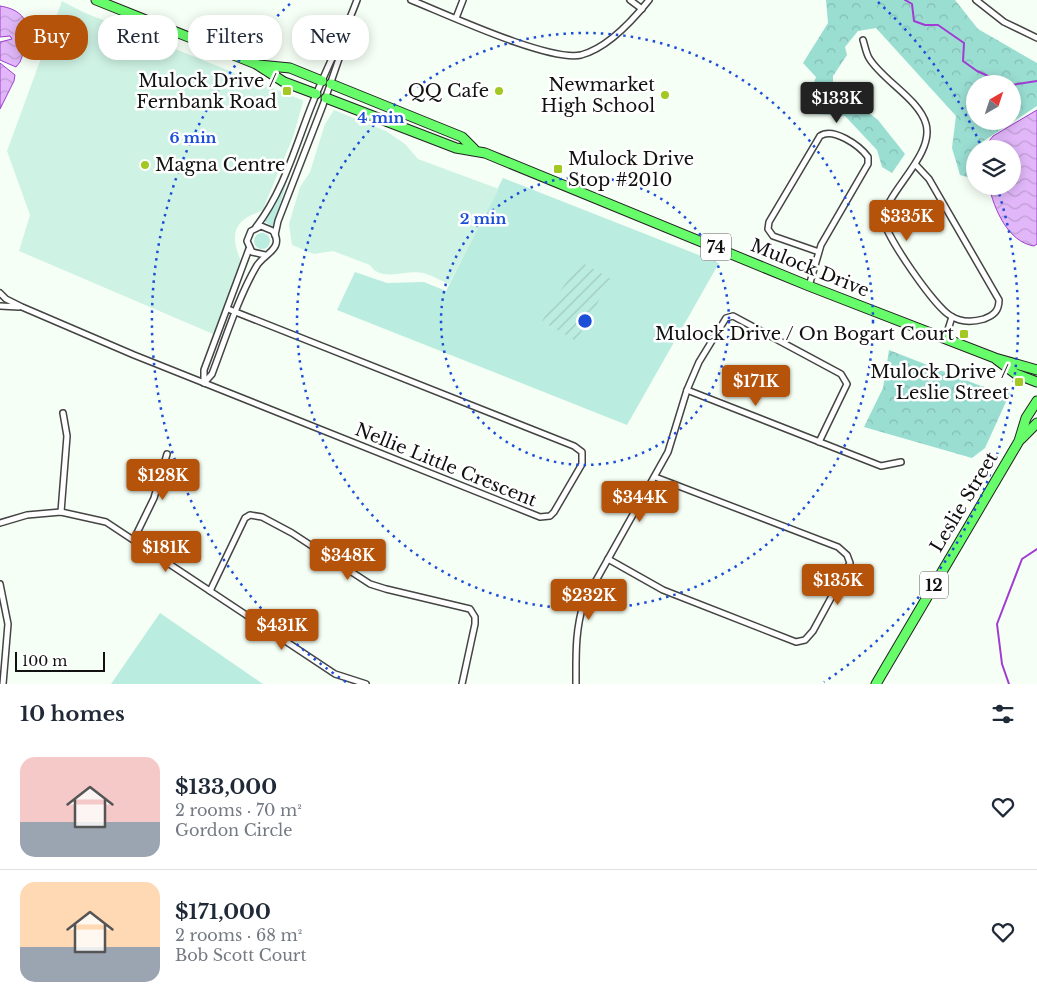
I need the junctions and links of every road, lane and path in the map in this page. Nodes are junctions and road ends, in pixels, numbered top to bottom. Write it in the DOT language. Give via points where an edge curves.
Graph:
graph roads {
  1 [pos="96,0"];
  2 [pos="357,0"];
  3 [pos="411,0"];
  4 [pos="463,0"];
  5 [pos="630,0"];
  6 [pos="650,0"];
  7 [pos="976,0"];
  8 [pos="642,9"];
  9 [pos="351,15"];
  10 [pos="456,18"];
  11 [pos="1037,38"];
  12 [pos="862,40"];
  13 [pos="332,60"];
  14 [pos="337,60"];
  15 [pos="256,64"];
  16 [pos="326,82"];
  17 [pos="316,94"];
  18 [pos="326,98"];
  19 [pos="474,149"];
  20 [pos="915,164"];
  21 [pos="256,227"];
  22 [pos="275,235"];
  23 [pos="249,249"];
  24 [pos="819,252"];
  25 [pos="265,255"];
  26 [pos="809,286"];
  27 [pos="0,293"];
  28 [pos="0,306"];
  29 [pos="22,307"];
  30 [pos="228,309"];
  31 [pos="237,312"];
  32 [pos="952,317"];
  33 [pos="945,339"];
  34 [pos="995,358"];
  35 [pos="1037,370"];
  36 [pos="1037,382"];
  37 [pos="204,383"];
  38 [pos="687,390"];
  39 [pos="1037,401"];
  40 [pos="63,413"];
  41 [pos="1037,423"];
  42 [pos="1019,441"];
  43 [pos="819,442"];
  44 [pos="167,454"];
  45 [pos="901,462"];
  46 [pos="655,476"];
  47 [pos="61,512"];
  48 [pos="0,522"];
  49 [pos="134,539"];
  50 [pos="608,559"];
  51 [pos="0,584"];
  52 [pos="210,591"];
  53 [pos="3,684"];
  54 [pos="366,684"];
  55 [pos="462,684"];
  56 [pos="576,684"];
  57 [pos="876,684"];
  1 -- 15 [label="main road, Mulock Drive / 74"];
  2 -- 9 [label="street"];
  3 -- 10 [label="street"];
  4 -- 10 [label="street"];
  5 -- 8 [label="street"];
  6 -- 8 [label="street"];
  7 -- 11 [label="street" via="1004,22"];
  8 -- 10 [label="street" via="593,51 570,56 541,51"];
  12 -- 20 [label="street" via="869,58 924,118 927,140"];
  13 -- 16 [label="street"];
  14 -- 16 [label="street"];
  15 -- 16 [label="main road, Mulock Drive / 74" via="290,68"];
  15 -- 17 [label="main road, Mulock Drive / 74" via="284,82"];
  16 -- 17 [label="street"];
  16 -- 18 [label="street"];
  16 -- 19 [label="main road, Mulock Drive / 74" via="462,137"];
  17 -- 21 [label="street" via="275,199"];
  18 -- 19 [label="main road, Mulock Drive / 74" via="456,148"];
  18 -- 22 [label="street"];
  19 -- 26 [label="main road, Mulock Drive / 74"];
  20 -- 32 [label="street" via="892,200 884,220 935,303"];
  20 -- 32 [label="street" via="929,179 999,300 997,311 987,318 969,321"];
  21 -- 22 [label="street" via="269,228"];
  21 -- 23 [label="street" via="247,237"];
  22 -- 25 [label="street" via="275,248"];
  23 -- 25 [label="street" via="256,255"];
  23 -- 30 [label="street"];
  24 -- 24 [label="street" via="868,164 864,151 832,133 820,136 769,222 768,229 772,236"];
  24 -- 26 [label="street"];
  25 -- 31 [label="street" via="254,270"];
  26 -- 33 [label="main road, Mulock Drive / 74"];
  27 -- 29 [label="street, Nellie Little Crescent"];
  28 -- 29 [label="street, Nellie Little Crescent"];
  29 -- 37 [label="street, Nellie Little Crescent"];
  30 -- 31 [label="street, Nellie Little Crescent"];
  30 -- 37 [label="street" via="204,370"];
  31 -- 37 [label="street" via="212,374"];
  31 -- 37 [label="street, Nellie Little Crescent" via="574,446 584,456 582,464 554,512 540,517"];
  32 -- 33 [label="street"];
  33 -- 34 [label="main road, Mulock Drive / 74"];
  34 -- 35 [label="main road, Mulock Drive / 74"];
  34 -- 36 [label="main road, Mulock Drive / 74" via="1016,374"];
  38 -- 43 [label="street"];
  38 -- 43 [label="street" via="699,362 726,318 733,316 842,374 847,384"];
  38 -- 46 [label="street" via="672,442"];
  39 -- 42 [label="main road, Leslie Street / 12" via="1026,418"];
  40 -- 47 [label="street" via="67,436"];
  41 -- 42 [label="main road, Leslie Street / 12"];
  42 -- 57 [label="main road, Leslie Street / 12"];
  43 -- 45 [label="street" via="880,466"];
  44 -- 49 [label="street" via="154,498"];
  46 -- 50 [label="street"];
  46 -- 50 [label="street" via="838,547 847,555 850,562 813,631 806,640 796,642 663,590"];
  47 -- 48 [label="street" via="27,515"];
  47 -- 49 [label="street" via="106,522"];
  49 -- 52 [label="street"];
  50 -- 56 [label="street" via="584,602 578,621 574,656"];
  51 -- 53 [label="street" via="8,624"];
  52 -- 54 [label="street" via="335,674"];
  52 -- 55 [label="street" via="245,518 250,515 262,517 370,584 470,609 475,624"];
}
